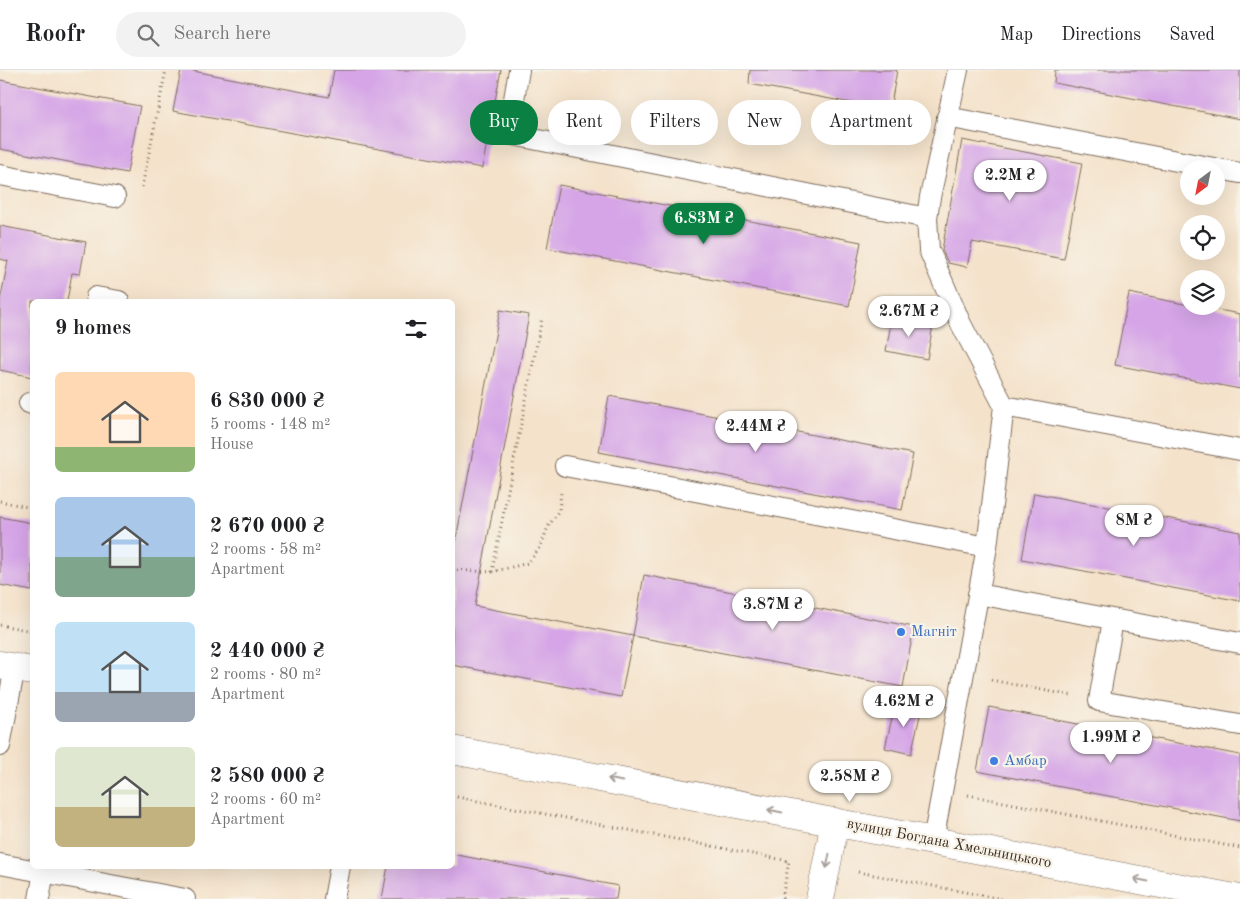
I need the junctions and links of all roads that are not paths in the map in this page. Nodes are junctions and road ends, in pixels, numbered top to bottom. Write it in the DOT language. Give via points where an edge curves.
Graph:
graph roads {
  1 [pos="519,70"];
  2 [pos="958,70"];
  3 [pos="947,118"];
  4 [pos="1240,172"];
  5 [pos="0,175"];
  6 [pos="115,197"];
  7 [pos="927,218"];
  8 [pos="96,297"];
  9 [pos="108,299"];
  10 [pos="1004,406"];
  11 [pos="1240,450"];
  12 [pos="565,466"];
  13 [pos="987,547"];
  14 [pos="978,594"];
  15 [pos="1114,620"];
  16 [pos="1240,644"];
  17 [pos="16,668"];
  18 [pos="1240,725"];
  19 [pos="0,746"];
  20 [pos="455,751"];
  21 [pos="835,822"];
  22 [pos="933,841"];
  23 [pos="0,864"];
  24 [pos="339,869"];
  25 [pos="44,872"];
  26 [pos="39,899"];
  27 [pos="185,899"];
  28 [pos="334,899"];
  29 [pos="820,899"];
  30 [pos="1240,899"];
  1 -- 7 [label="lane" via="508,134"];
  2 -- 3 [label="lane"];
  3 -- 4 [label="lane"];
  3 -- 7 [label="lane"];
  5 -- 6 [label="lane"];
  7 -- 10 [label="lane" via="929,250 961,324"];
  8 -- 9 [label="lane"];
  10 -- 11 [label="lane"];
  10 -- 13 [label="lane"];
  12 -- 13 [label="lane"];
  13 -- 14 [label="lane"];
  14 -- 15 [label="lane"];
  14 -- 22 [label="lane"];
  15 -- 16 [label="lane"];
  15 -- 18 [label="lane" via="1099,701"];
  17 -- 19 [label="lane"];
  21 -- 20 [label="street, вулиця Богдана Хмельницького, one-way"];
  21 -- 22 [label="street, вулиця Богдана Хмельницького"];
  21 -- 29 [label="street, one-way"];
  30 -- 22 [label="street, вулиця Богдана Хмельницького, one-way"];
  23 -- 25 [label="lane"];
  24 -- 28 [label="lane"];
  25 -- 26 [label="lane"];
  25 -- 27 [label="lane"];
}
